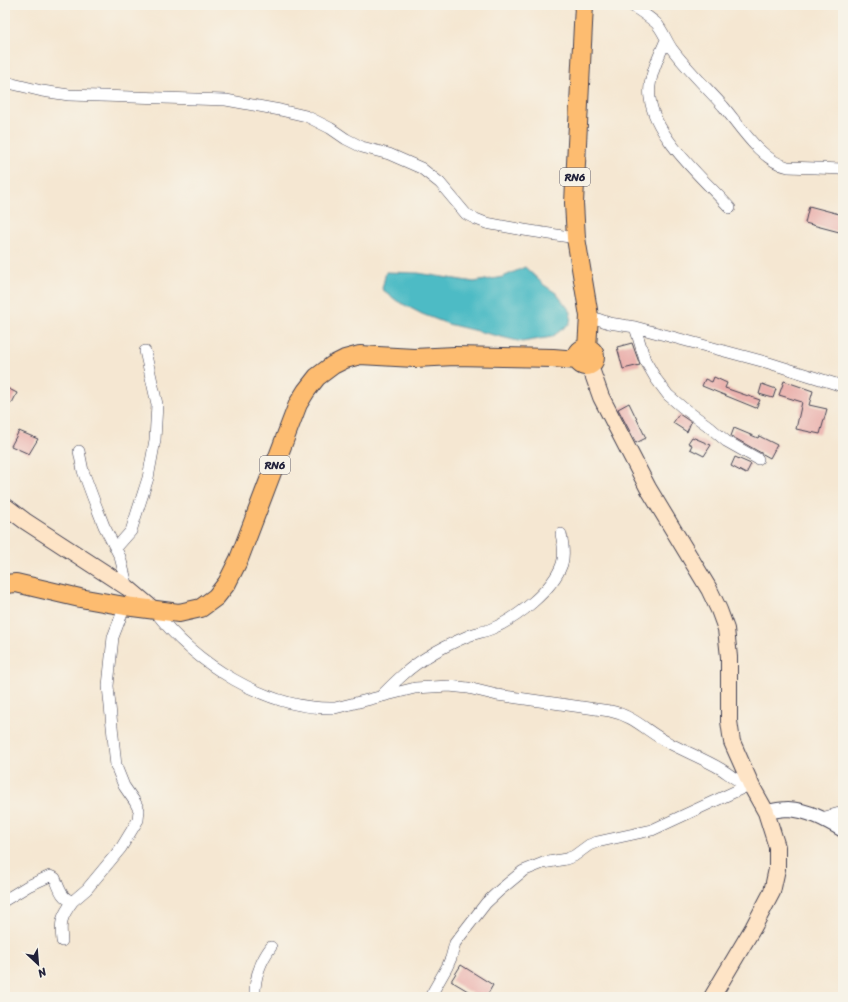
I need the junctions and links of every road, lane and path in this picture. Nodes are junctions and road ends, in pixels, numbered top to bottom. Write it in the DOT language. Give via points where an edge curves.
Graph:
graph roads {
  1 [pos="584,5"];
  2 [pos="631,5"];
  3 [pos="666,40"];
  4 [pos="5,81"];
  5 [pos="843,169"];
  6 [pos="730,208"];
  7 [pos="576,238"];
  8 [pos="589,316"];
  9 [pos="634,327"];
  10 [pos="145,351"];
  11 [pos="585,358"];
  12 [pos="843,387"];
  13 [pos="79,451"];
  14 [pos="758,459"];
  15 [pos="5,506"];
  16 [pos="560,534"];
  17 [pos="116,548"];
  18 [pos="5,584"];
  19 [pos="128,588"];
  20 [pos="125,606"];
  21 [pos="154,610"];
  22 [pos="382,696"];
  23 [pos="750,786"];
  24 [pos="766,812"];
  25 [pos="843,812"];
  26 [pos="822,818"];
  27 [pos="843,830"];
  28 [pos="5,900"];
  29 [pos="73,900"];
  30 [pos="62,941"];
  31 [pos="271,947"];
  32 [pos="255,997"];
  33 [pos="430,997"];
  34 [pos="712,997"];
  1 -- 7 [label="highway, RN6" via="574,203"];
  2 -- 3 [label="street" via="657,24"];
  3 -- 5 [label="street" via="749,140 772,160 788,167"];
  3 -- 6 [label="street" via="651,83 649,97 652,112 687,162"];
  4 -- 7 [label="street" via="27,88 69,95 226,100 306,116 362,147 389,154 421,168 440,183 466,214 476,219"];
  7 -- 8 [label="highway, RN6"];
  8 -- 9 [label="street"];
  8 -- 11 [label="highway, RN6"];
  9 -- 12 [label="street" via="769,363"];
  9 -- 14 [label="street" via="645,360 668,395 726,440"];
  10 -- 17 [label="street" via="157,404 155,440 148,478 130,531"];
  11 -- 21 [label="highway, RN6" via="414,358 360,355 333,365 316,377 298,404 242,552 227,583 216,598 201,608 179,613"];
  11 -- 23 [label="main road" via="601,397 648,488 719,610 726,629 732,742"];
  13 -- 17 [label="street" via="93,498"];
  15 -- 19 [label="main road"];
  16 -- 22 [label="street" via="564,546 562,564 552,583 535,599 515,616 497,626 468,636 426,657"];
  17 -- 19 [label="street"];
  18 -- 20 [label="highway, RN6" via="16,583"];
  19 -- 21 [label="main road"];
  20 -- 21 [label="highway, RN6"];
  20 -- 29 [label="street" via="113,637 108,686 116,766 124,786 139,810 138,820 121,848 87,889"];
  21 -- 22 [label="street" via="176,636 209,663 243,685 270,697 327,708"];
  22 -- 23 [label="street" via="415,688 449,686 621,714 667,742"];
  23 -- 24 [label="main road"];
  23 -- 33 [label="street" via="652,830 597,842 570,858 543,863 523,871 486,903 455,943 449,963"];
  24 -- 26 [label="street" via="787,809 803,811"];
  24 -- 34 [label="main road" via="777,847 777,869 772,892"];
  25 -- 26 [label="street"];
  26 -- 27 [label="street"];
  28 -- 29 [label="street" via="50,876 55,878 64,897"];
  29 -- 30 [label="street" via="60,926"];
  31 -- 32 [label="street" via="257,972"];
}
